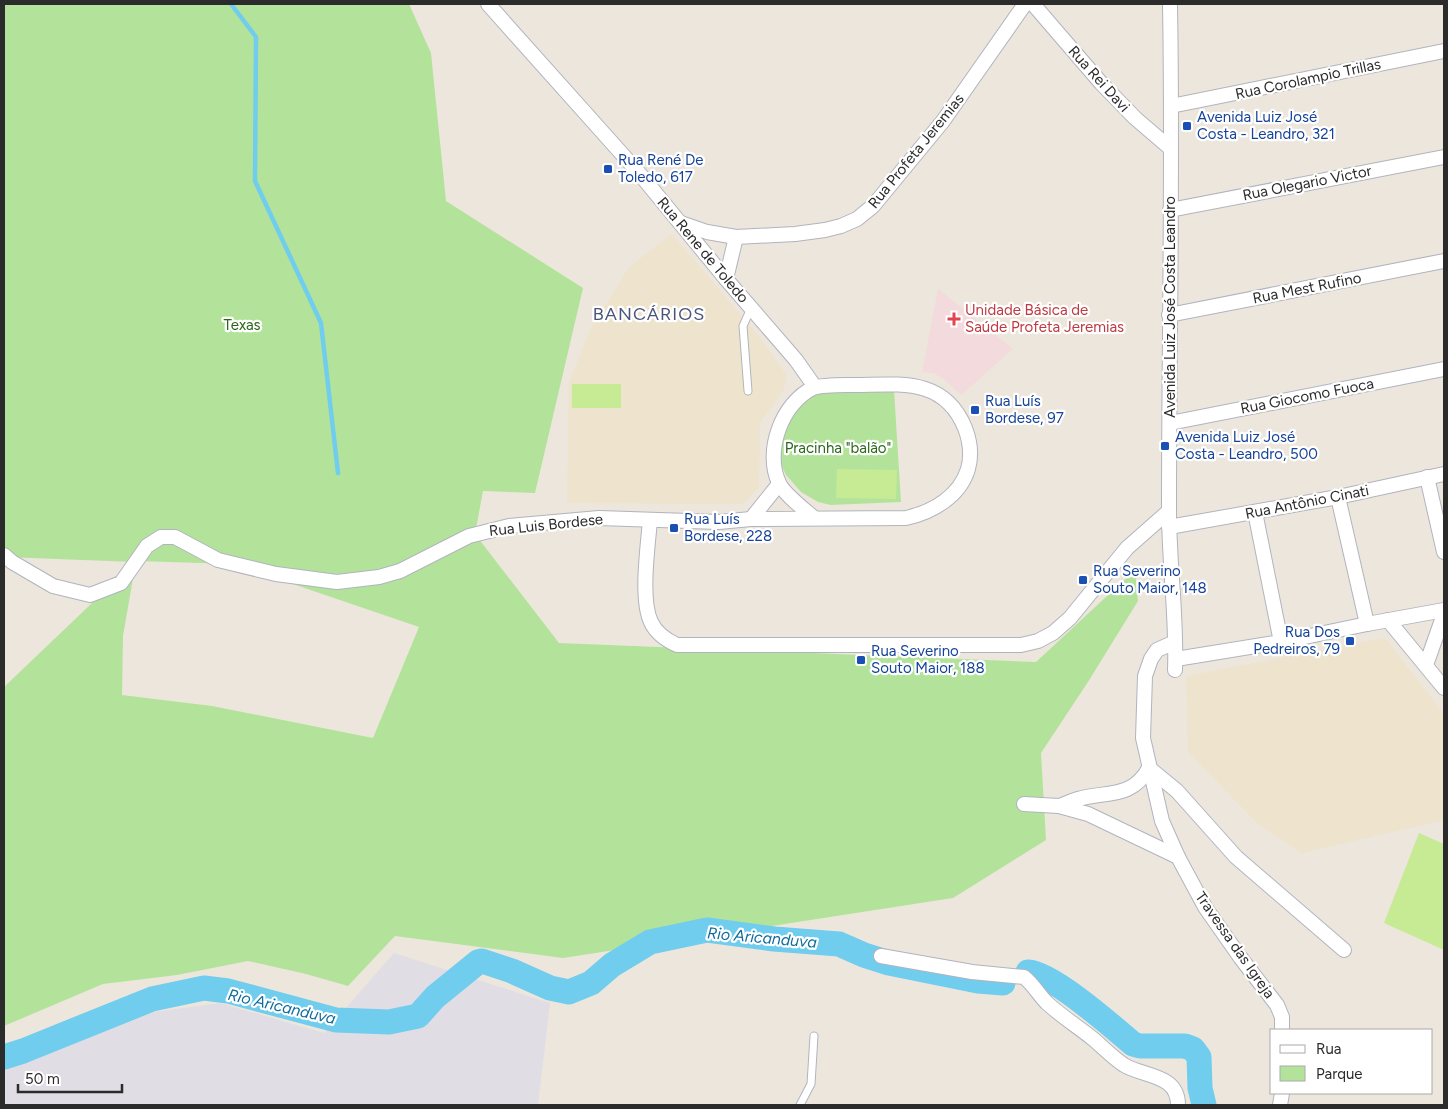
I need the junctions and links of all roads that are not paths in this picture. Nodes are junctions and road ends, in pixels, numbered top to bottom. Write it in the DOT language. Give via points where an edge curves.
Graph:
graph roads {
  1 [pos="488,4"];
  2 [pos="1025,4"];
  3 [pos="1033,4"];
  4 [pos="1170,4"];
  5 [pos="1444,51"];
  6 [pos="1172,106"];
  7 [pos="1170,148"];
  8 [pos="1444,157"];
  9 [pos="1170,210"];
  10 [pos="681,223"];
  11 [pos="736,237"];
  12 [pos="1444,261"];
  13 [pos="726,278"];
  14 [pos="752,308"];
  15 [pos="1169,315"];
  16 [pos="1444,369"];
  17 [pos="815,387"];
  18 [pos="748,391"];
  19 [pos="1170,423"];
  20 [pos="1444,474"];
  21 [pos="1427,477"];
  22 [pos="779,484"];
  23 [pos="1338,496"];
  24 [pos="1169,511"];
  25 [pos="1255,512"];
  26 [pos="814,518"];
  27 [pos="751,519"];
  28 [pos="650,520"];
  29 [pos="1169,527"];
  30 [pos="1444,552"];
  31 [pos="4,555"];
  32 [pos="1444,610"];
  33 [pos="1444,614"];
  34 [pos="1388,620"];
  35 [pos="1367,624"];
  36 [pos="1175,642"];
  37 [pos="1282,642"];
  38 [pos="1426,665"];
  39 [pos="1444,688"];
  40 [pos="1149,768"];
  41 [pos="1024,804"];
  42 [pos="1059,806"];
  43 [pos="1178,857"];
  44 [pos="1344,950"];
  45 [pos="881,956"];
  46 [pos="1282,1029"];
  47 [pos="814,1036"];
  48 [pos="800,1105"];
  49 [pos="1178,1105"];
  1 -- 10 [label="street, Rua Rene de Toledo"];
  2 -- 11 [label="street, Rua Profeta Jeremias" via="943,121 873,206 857,219 826,230"];
  3 -- 7 [label="street, Rua Rei Davi" via="1101,83"];
  4 -- 6 [label="street, Avenida Luiz José Costa Leandro"];
  5 -- 6 [label="street, Rua Corolampio Trillas"];
  6 -- 7 [label="street, Avenida Luiz José Costa Leandro"];
  7 -- 9 [label="street, Avenida Luiz José Costa Leandro"];
  8 -- 9 [label="street, Rua Olegario Victor"];
  9 -- 15 [label="street, Avenida Luiz José Costa Leandro"];
  10 -- 11 [label="street, Rua Profeta Jeremias"];
  10 -- 13 [label="street, Rua Rene de Toledo"];
  11 -- 13 [label="street"];
  12 -- 15 [label="street, Rua Mest Rufino"];
  13 -- 14 [label="street, Rua Rene de Toledo"];
  14 -- 17 [label="street, Rua Rene de Toledo"];
  14 -- 18 [label="lane" via="742,326"];
  15 -- 19 [label="street, Avenida Luiz José Costa Leandro"];
  16 -- 19 [label="street, Rua Giocomo Fuoca"];
  17 -- 22 [label="street" via="798,399 784,416 776,434 775,468"];
  17 -- 26 [label="street, Rua Luis Bordese" via="901,385 934,392 958,413 968,436 971,455 958,490 920,515 906,518"];
  19 -- 24 [label="street, Avenida Luiz José Costa Leandro"];
  20 -- 21 [label="street, Rua Antônio Cinati"];
  21 -- 23 [label="street, Rua Antônio Cinati"];
  21 -- 30 [label="street"];
  22 -- 26 [label="street"];
  22 -- 27 [label="street"];
  23 -- 25 [label="street, Rua Antônio Cinati"];
  23 -- 35 [label="street"];
  24 -- 28 [label="street" via="1127,548 1070,618 1053,633 1021,645 677,645 657,630 648,611"];
  24 -- 29 [label="street, Avenida Luiz José Costa Leandro"];
  25 -- 29 [label="street, Rua Antônio Cinati"];
  25 -- 37 [label="street"];
  26 -- 27 [label="street, Rua Luis Bordese"];
  27 -- 28 [label="street, Rua Luis Bordese" via="719,522"];
  28 -- 31 [label="street, Rua Luis Bordese" via="598,518 509,526 469,536 400,571 337,582 276,574 218,560 175,537 161,537 146,546 121,583 90,595 53,586"];
  29 -- 36 [label="street, Avenida Luiz José Costa Leandro"];
  32 -- 34 [label="street"];
  33 -- 38 [label="street"];
  34 -- 35 [label="street"];
  34 -- 38 [label="street"];
  35 -- 37 [label="street"];
  36 -- 37 [label="street, Avenida Luiz José Costa Leandro" via="1175,665"];
  36 -- 40 [label="street, Travessa das Igreja" via="1157,650 1144,676 1143,738"];
  38 -- 39 [label="street"];
  40 -- 42 [label="street" via="1134,787"];
  40 -- 43 [label="street, Travessa das Igreja" via="1162,821"];
  40 -- 44 [label="street" via="1177,791 1236,857"];
  41 -- 42 [label="street"];
  42 -- 43 [label="street" via="1088,814"];
  43 -- 46 [label="street, Travessa das Igreja" via="1205,907 1277,1006 1282,1017"];
  45 -- 49 [label="street" via="972,972 1024,977 1061,1016 1118,1061 1171,1086 1178,1096"];
  47 -- 48 [label="lane" via="811,1084"];
}
